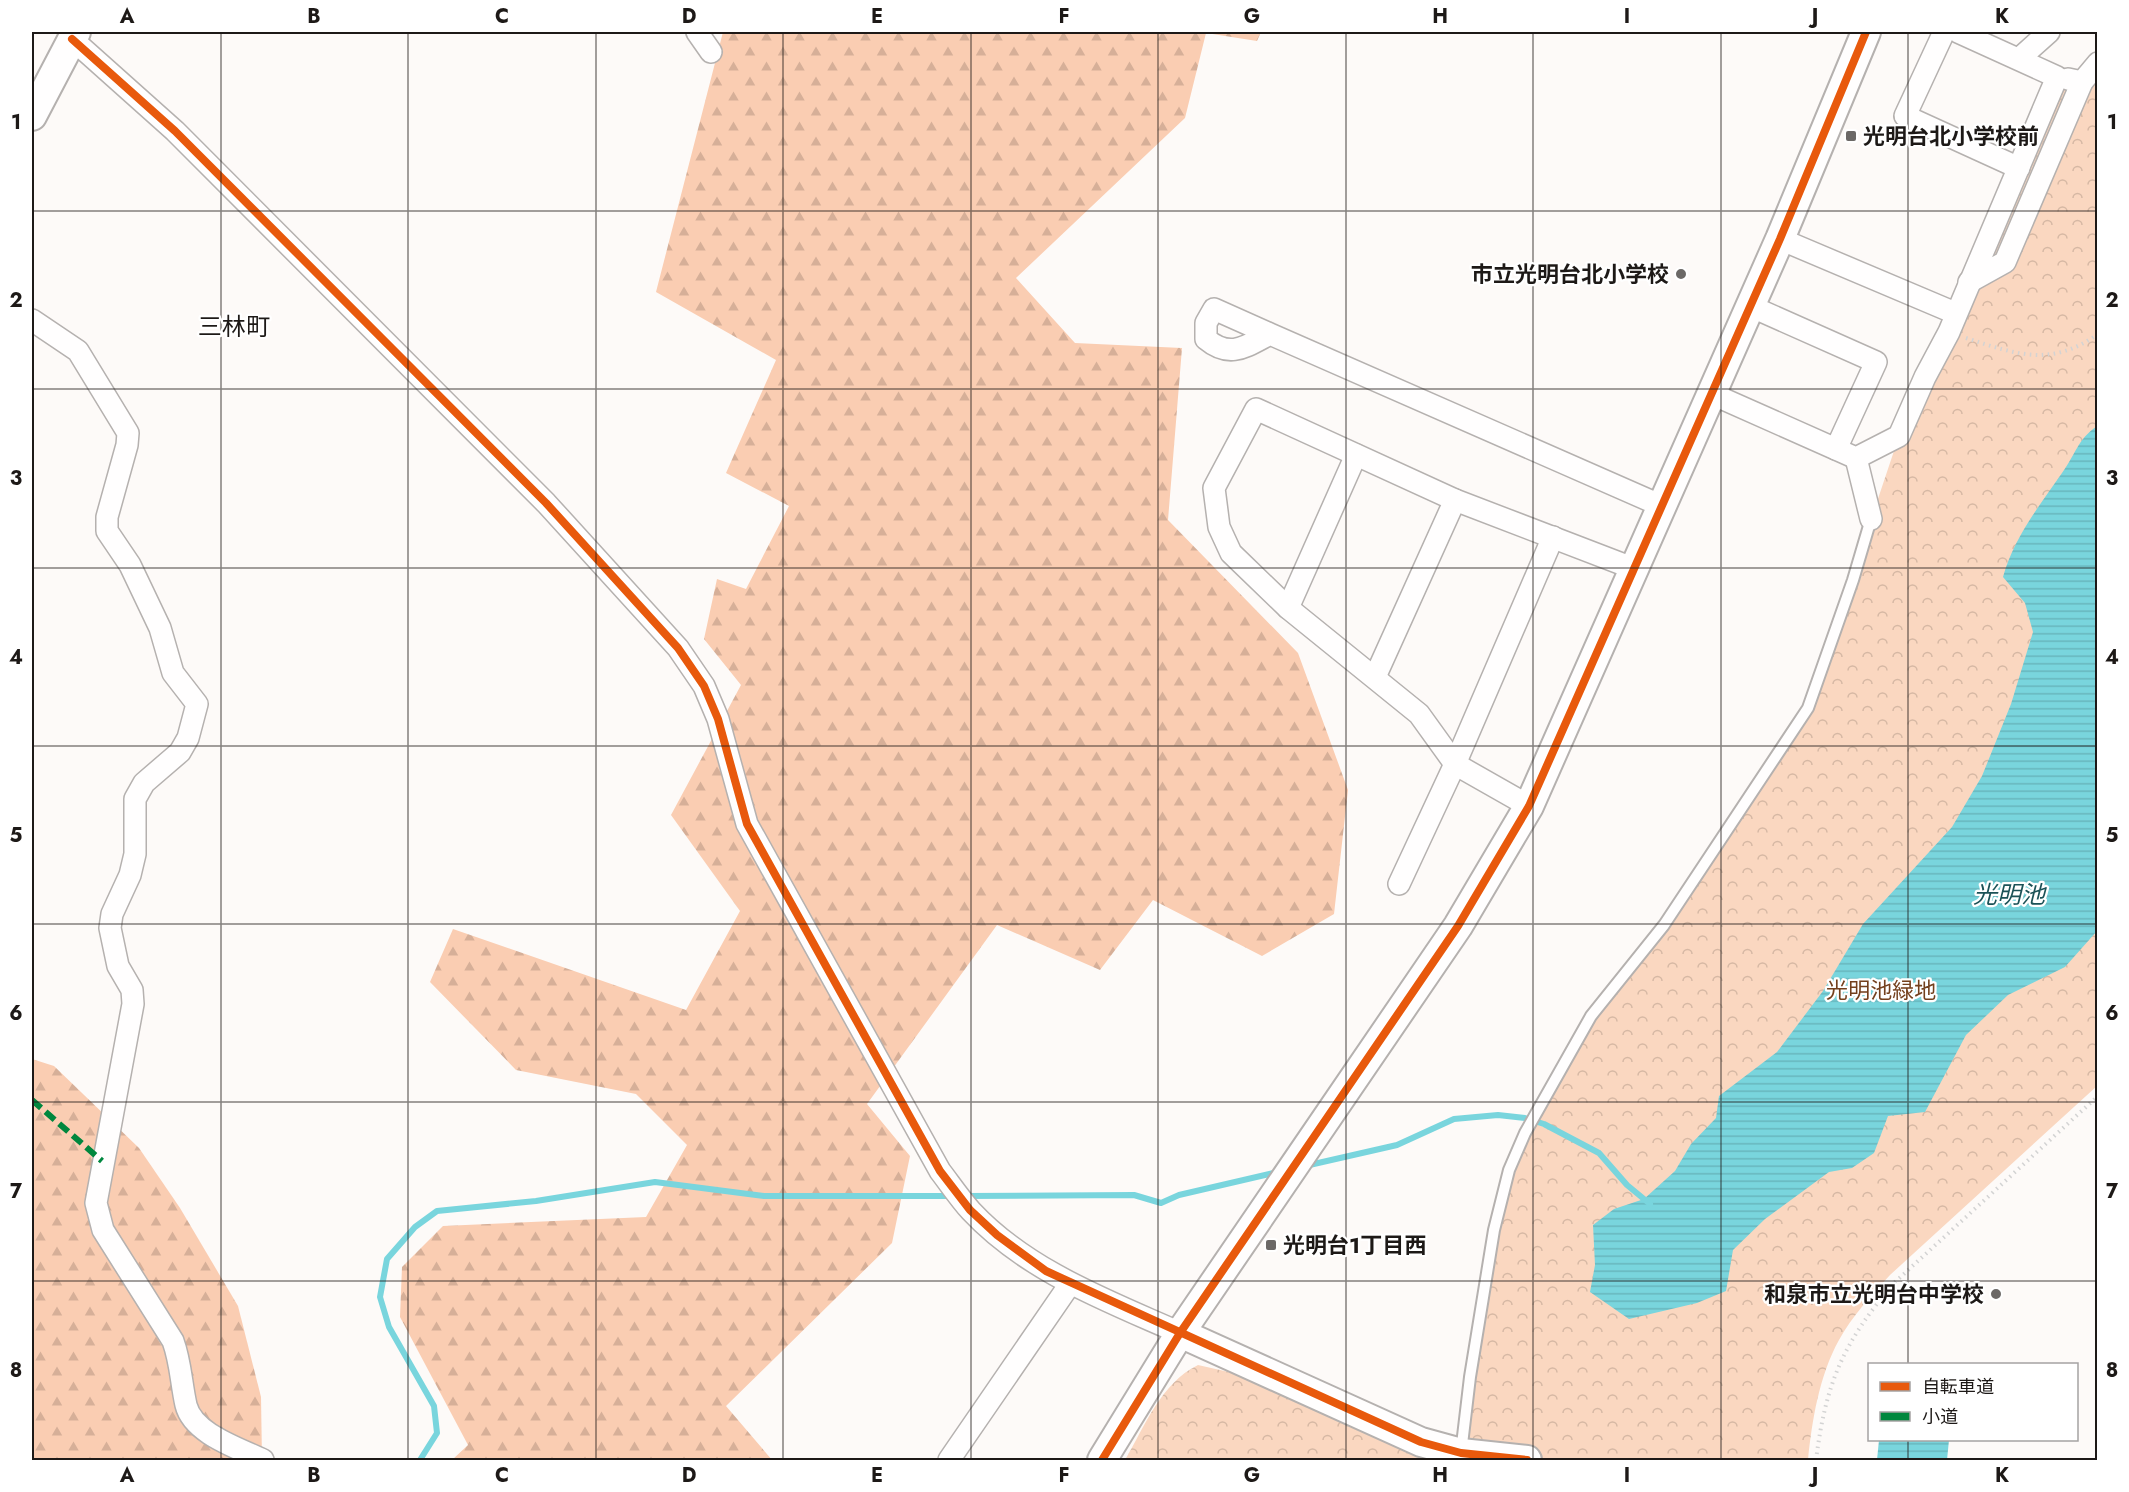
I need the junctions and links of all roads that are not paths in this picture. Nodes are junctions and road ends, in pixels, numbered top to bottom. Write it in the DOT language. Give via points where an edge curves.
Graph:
graph roads {
  1 [pos="697,32"];
  2 [pos="1866,32"];
  3 [pos="1944,32"];
  4 [pos="1958,32"];
  5 [pos="2049,32"];
  6 [pos="74,35"];
  7 [pos="711,52"];
  8 [pos="2020,58"];
  9 [pos="2097,63"];
  10 [pos="2057,77"];
  11 [pos="2082,81"];
  12 [pos="32,116"];
  13 [pos="2019,168"];
  14 [pos="1780,239"];
  15 [pos="1969,282"];
  16 [pos="1750,306"];
  17 [pos="32,320"];
  18 [pos="1952,322"];
  19 [pos="1270,334"];
  20 [pos="1712,394"];
  21 [pos="1836,449"];
  22 [pos="1356,455"];
  23 [pos="1856,458"];
  24 [pos="1455,500"];
  25 [pos="1662,506"];
  26 [pos="1871,519"];
  27 [pos="1553,537"];
  28 [pos="1635,569"];
  29 [pos="1288,608"];
  30 [pos="1375,677"];
  31 [pos="1455,764"];
  32 [pos="1529,806"];
  33 [pos="1398,884"];
  34 [pos="1070,1284"];
  35 [pos="1180,1333"];
  36 [pos="1461,1453"];
  37 [pos="263,1461"];
  38 [pos="949,1461"];
  39 [pos="1102,1461"];
  40 [pos="1527,1461"];
  1 -- 7 [label="street"];
  2 -- 14 [label="street"];
  3 -- 13 [label="street" via="1905,116"];
  4 -- 8 [label="street"];
  5 -- 8 [label="street"];
  6 -- 12 [label="street"];
  6 -- 34 [label="street" via="546,503 678,648 704,686 718,719 747,824 940,1171 970,1210 997,1235"];
  8 -- 10 [label="street"];
  9 -- 11 [label="street"];
  10 -- 11 [label="street"];
  10 -- 13 [label="street"];
  11 -- 15 [label="street" via="2005,262"];
  13 -- 15 [label="street"];
  14 -- 16 [label="street"];
  14 -- 18 [label="street"];
  15 -- 18 [label="street"];
  16 -- 20 [label="street"];
  16 -- 21 [label="street" via="1876,362"];
  17 -- 37 [label="street" via="78,351 128,433 107,531 130,565 160,628 173,673 197,704 180,752 144,783 135,799 135,854 110,928 118,966 132,990 133,1004 96,1203 103,1230 173,1341 193,1419 204,1430"];
  18 -- 23 [label="street" via="1899,436"];
  19 -- 25 [label="street"];
  20 -- 21 [label="street"];
  20 -- 25 [label="street"];
  21 -- 23 [label="street"];
  22 -- 24 [label="street"];
  22 -- 29 [label="street"];
  22 -- 29 [label="street" via="1256,409 1214,488 1219,527 1231,553"];
  23 -- 26 [label="street"];
  24 -- 27 [label="street"];
  24 -- 30 [label="street"];
  25 -- 28 [label="street"];
  26 -- 36 [label="lane" via="1808,708 1664,925 1591,1016 1530,1124 1509,1170 1494,1230"];
  27 -- 28 [label="street"];
  27 -- 31 [label="street"];
  28 -- 32 [label="street"];
  29 -- 30 [label="street"];
  30 -- 31 [label="street" via="1419,714"];
  31 -- 32 [label="street"];
  31 -- 33 [label="street"];
  32 -- 35 [label="street" via="1458,926"];
  34 -- 35 [label="street"];
  34 -- 38 [label="street"];
  35 -- 36 [label="street" via="1421,1442"];
  35 -- 39 [label="street"];
  36 -- 40 [label="street"];
}
